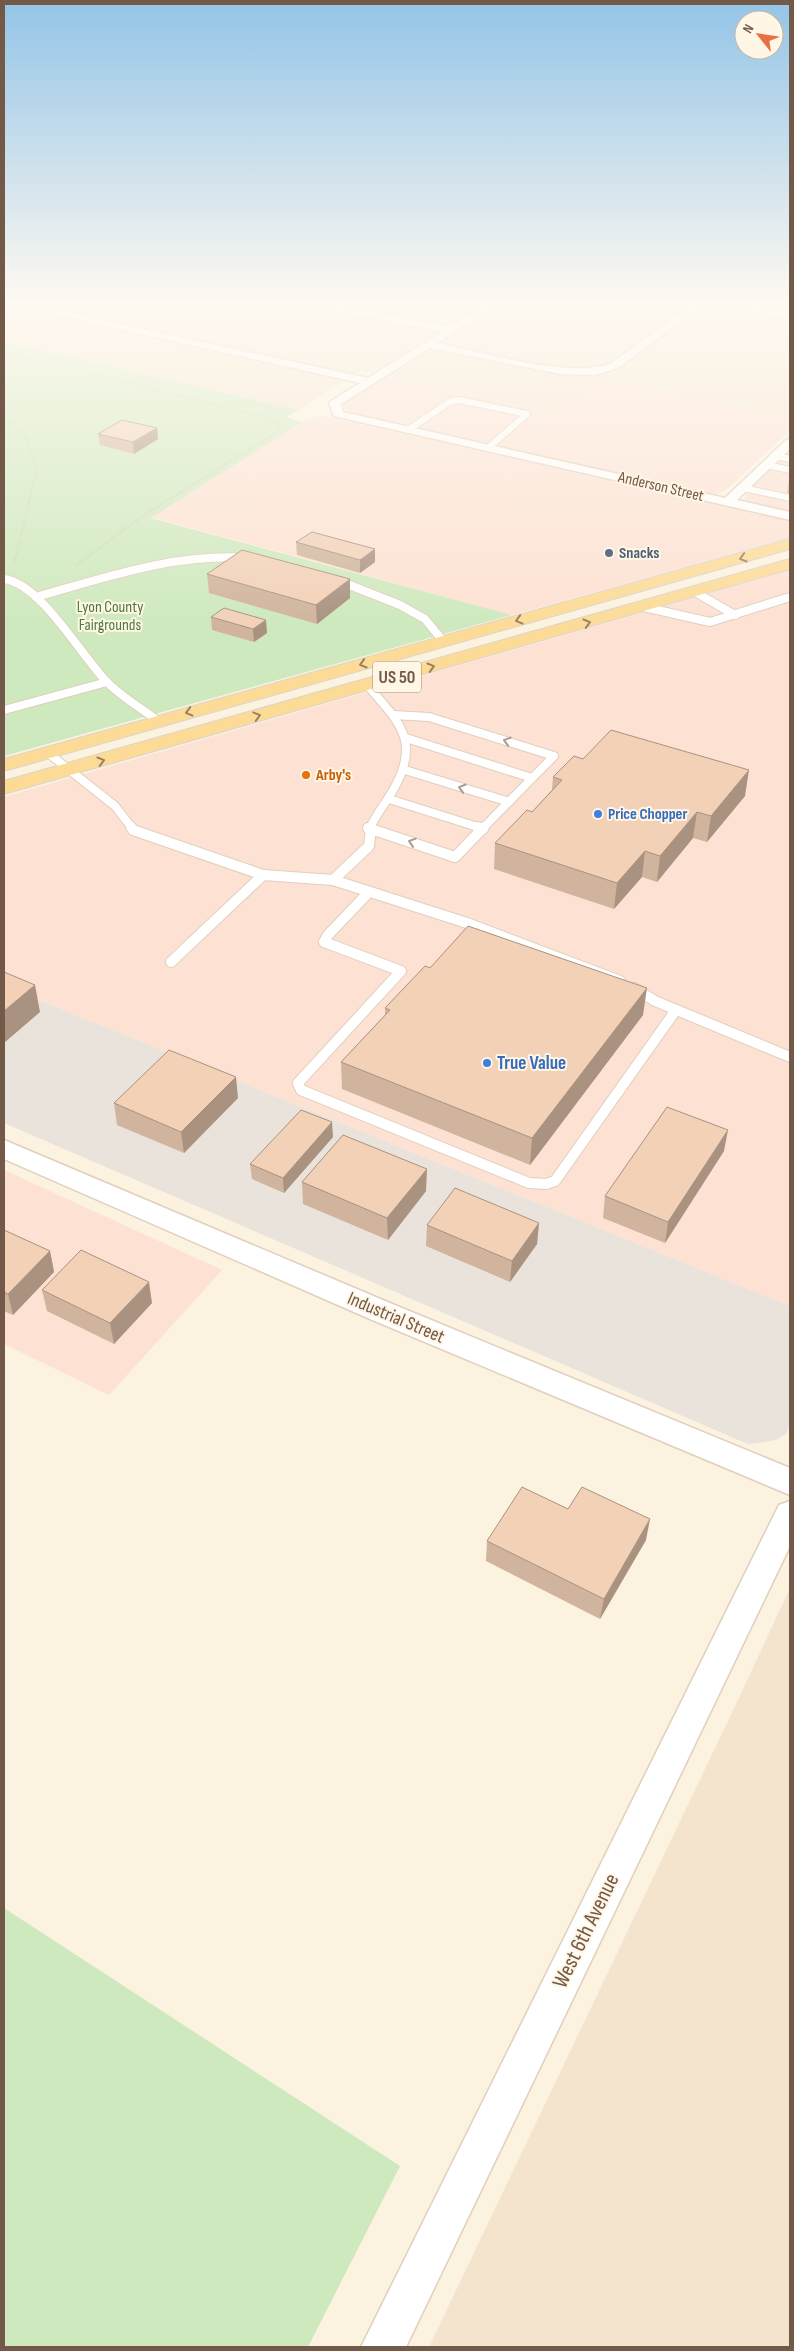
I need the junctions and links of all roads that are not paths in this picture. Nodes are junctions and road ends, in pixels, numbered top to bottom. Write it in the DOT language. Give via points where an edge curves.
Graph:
graph roads {
  1 [pos="337,409"];
  2 [pos="440,409"];
  3 [pos="502,409"];
  4 [pos="408,430"];
  5 [pos="790,443"];
  6 [pos="488,448"];
  7 [pos="790,460"];
  8 [pos="772,461"];
  9 [pos="790,470"];
  10 [pos="743,488"];
  11 [pos="790,498"];
  12 [pos="728,502"];
  13 [pos="790,516"];
  14 [pos="790,544"];
  15 [pos="256,560"];
  16 [pos="790,564"];
  17 [pos="328,578"];
  18 [pos="8,579"];
  19 [pos="694,592"];
  20 [pos="35,595"];
  21 [pos="790,597"];
  22 [pos="644,607"];
  23 [pos="735,614"];
  24 [pos="443,641"];
  25 [pos="107,682"];
  26 [pos="367,685"];
  27 [pos="4,710"];
  28 [pos="393,715"];
  29 [pos="158,721"];
  30 [pos="406,738"];
  31 [pos="48,753"];
  32 [pos="4,765"];
  33 [pos="71,769"];
  34 [pos="405,770"];
  35 [pos="532,778"];
  36 [pos="4,788"];
  37 [pos="389,798"];
  38 [pos="509,802"];
  39 [pos="368,828"];
  40 [pos="482,829"];
  41 [pos="263,875"];
  42 [pos="333,880"];
  43 [pos="369,892"];
  44 [pos="171,962"];
  45 [pos="676,1010"];
  46 [pos="790,1057"];
  47 [pos="4,1149"];
  48 [pos="790,1482"];
  49 [pos="790,1514"];
  50 [pos="382,2347"];
  1 -- 4 [label="street, Anderson Street" via="338,414"];
  2 -- 4 [label="lane"];
  3 -- 6 [label="lane" via="528,414"];
  4 -- 6 [label="street, Anderson Street"];
  5 -- 8 [label="street"];
  6 -- 12 [label="street, Anderson Street"];
  7 -- 8 [label="lane"];
  8 -- 9 [label="lane"];
  8 -- 10 [label="street"];
  10 -- 11 [label="lane"];
  10 -- 12 [label="street"];
  12 -- 13 [label="street, Anderson Street"];
  14 -- 24 [label="main road, US 50, one-way"];
  15 -- 20 [label="lane" via="205,555"];
  16 -- 19 [label="main road, US 50"];
  17 -- 24 [label="lane" via="400,605 425,619"];
  18 -- 20 [label="lane"];
  19 -- 22 [label="main road, US 50"];
  19 -- 23 [label="lane"];
  20 -- 25 [label="lane"];
  21 -- 23 [label="lane"];
  22 -- 23 [label="lane" via="710,622"];
  26 -- 22 [label="main road, US 50, one-way"];
  24 -- 29 [label="main road, US 50, one-way"];
  25 -- 27 [label="lane"];
  25 -- 29 [label="lane"];
  26 -- 28 [label="lane"];
  33 -- 26 [label="main road, US 50, one-way"];
  28 -- 30 [label="lane"];
  35 -- 28 [label="lane, one-way" via="554,756 429,717"];
  29 -- 31 [label="main road, US 50"];
  30 -- 34 [label="lane"];
  30 -- 35 [label="lane"];
  31 -- 32 [label="main road, US 50"];
  31 -- 33 [label="lane"];
  33 -- 36 [label="main road, US 50"];
  33 -- 41 [label="lane" via="115,806 133,830"];
  34 -- 37 [label="lane"];
  38 -- 34 [label="lane, one-way"];
  35 -- 38 [label="lane"];
  37 -- 39 [label="lane"];
  37 -- 40 [label="lane"];
  38 -- 40 [label="lane"];
  40 -- 39 [label="lane, one-way" via="455,857"];
  39 -- 42 [label="lane" via="369,846"];
  41 -- 42 [label="lane"];
  41 -- 44 [label="lane"];
  42 -- 43 [label="lane"];
  43 -- 45 [label="lane" via="467,923 606,974"];
  43 -- 45 [label="lane" via="324,942 401,971 298,1083 301,1090 530,1183 555,1182"];
  45 -- 46 [label="lane"];
  47 -- 48 [label="street, Industrial Street"];
  49 -- 50 [label="street, West 6th Avenue"];
}
